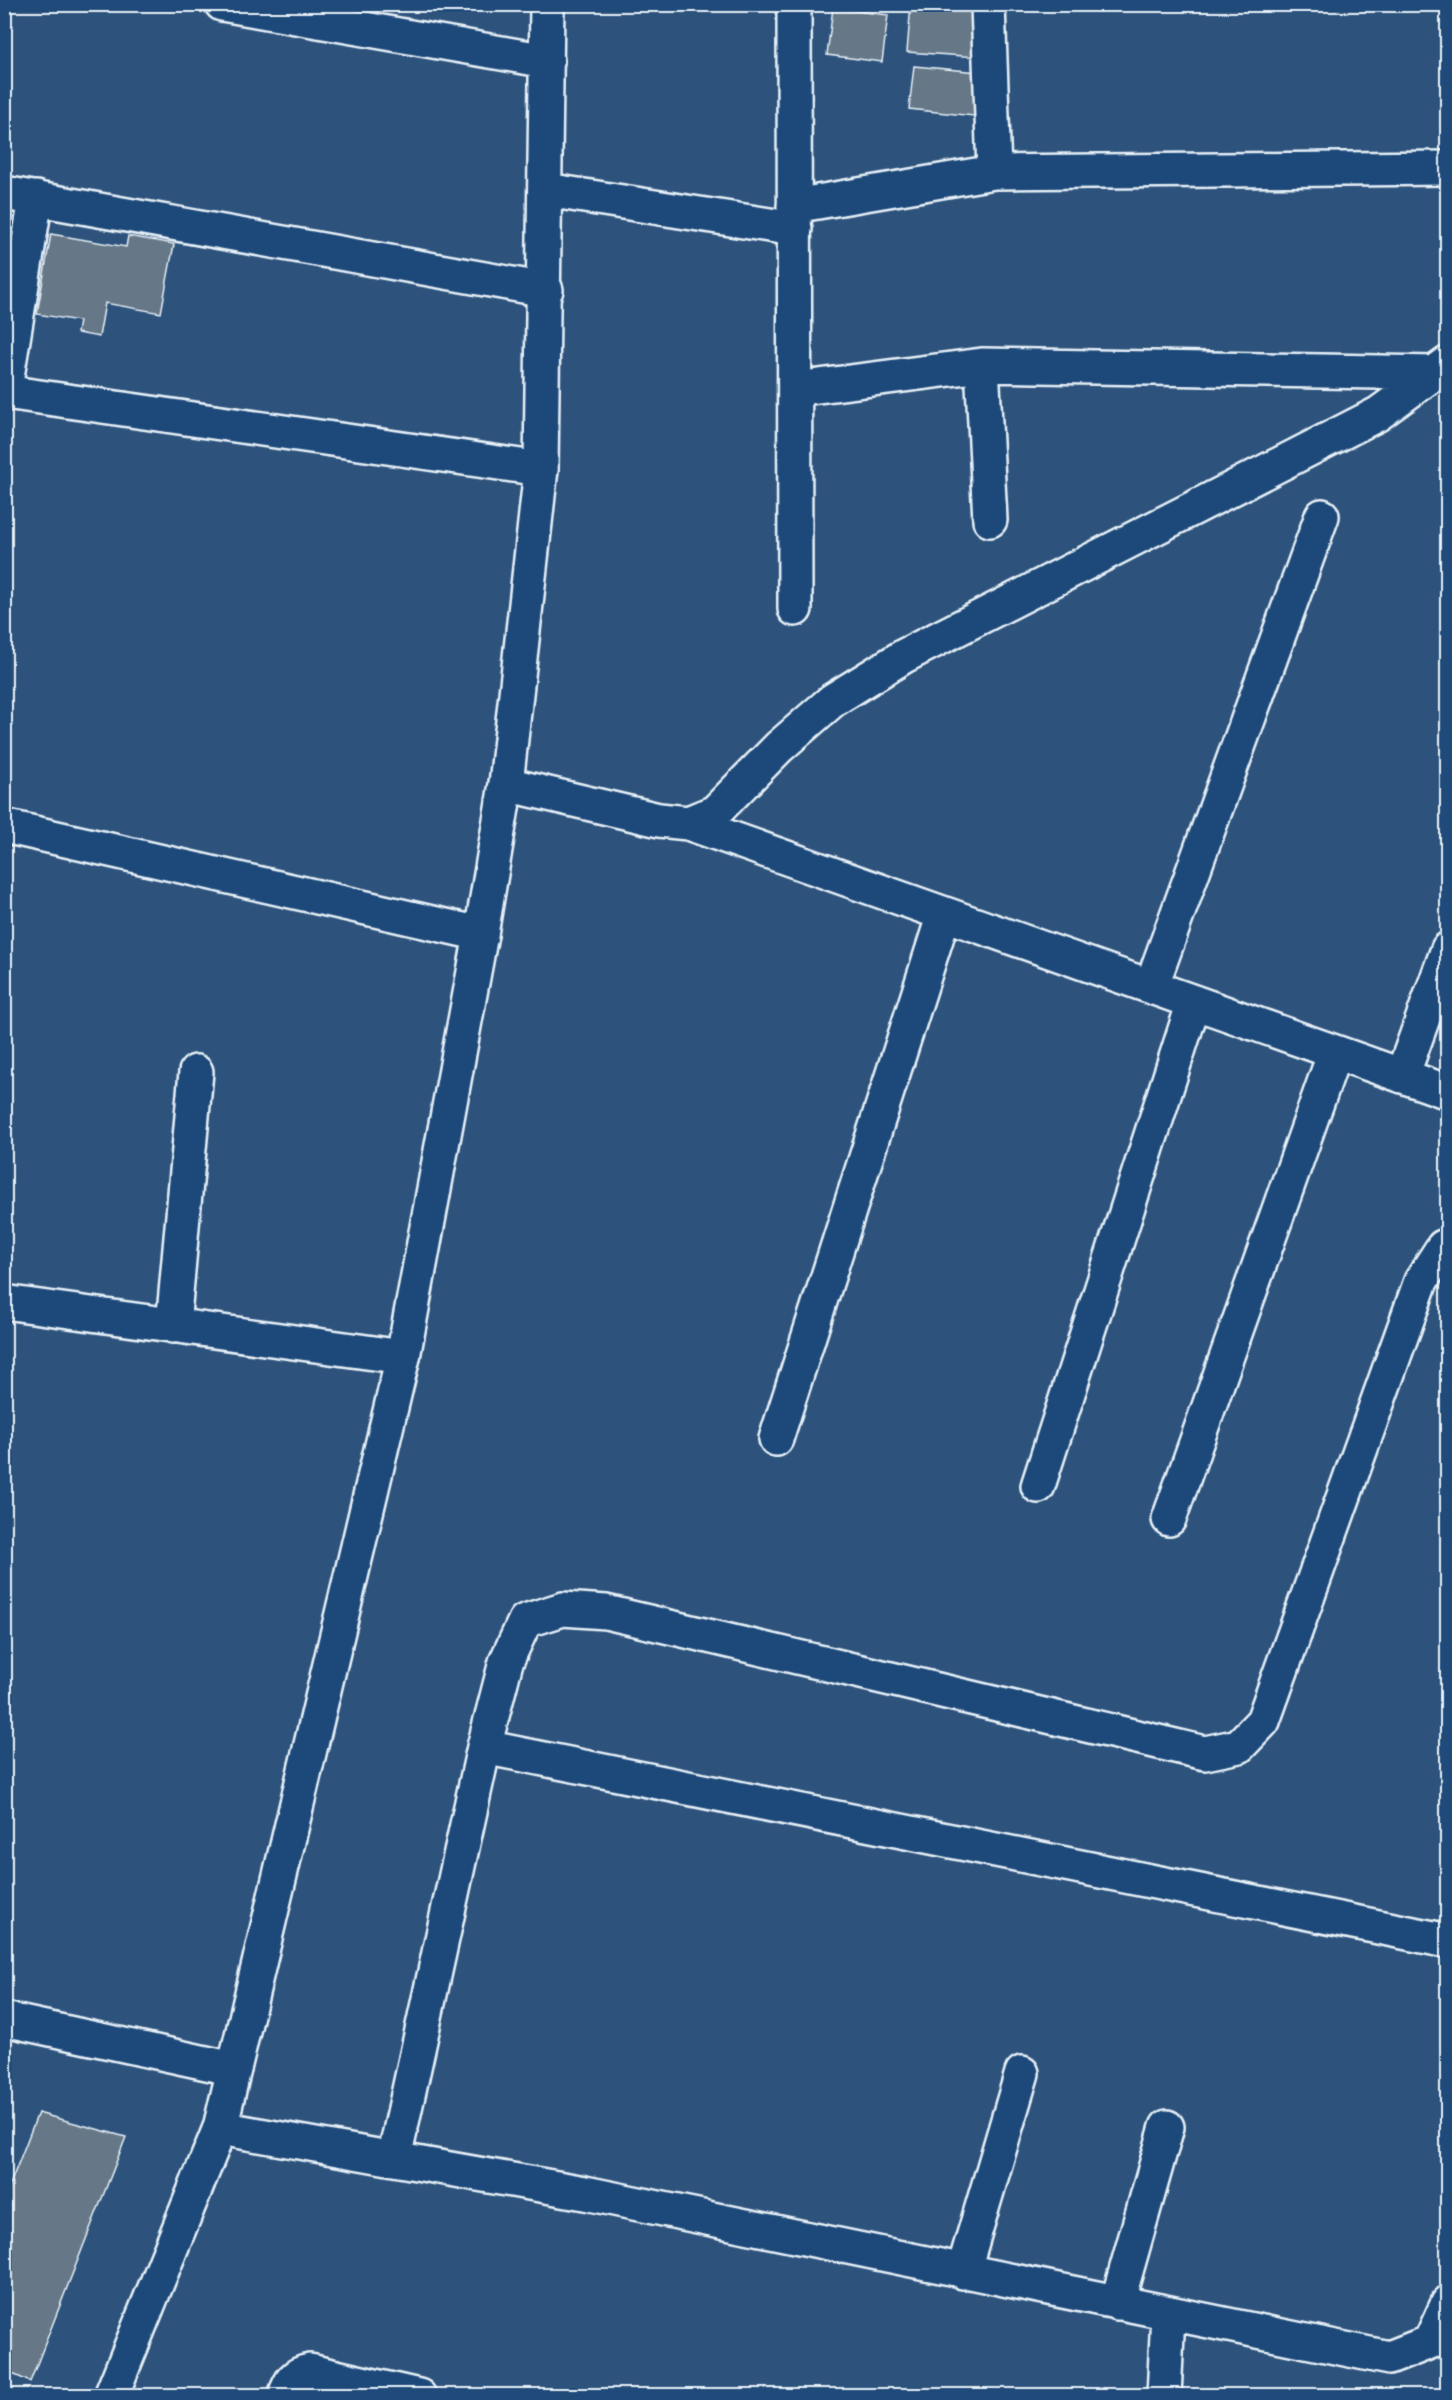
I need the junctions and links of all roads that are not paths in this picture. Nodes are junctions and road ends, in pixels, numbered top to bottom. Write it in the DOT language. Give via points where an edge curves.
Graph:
graph roads {
  1 [pos="222,4"];
  2 [pos="548,4"];
  3 [pos="794,4"];
  4 [pos="988,4"];
  5 [pos="547,61"];
  6 [pos="1448,168"];
  7 [pos="994,172"];
  8 [pos="546,190"];
  9 [pos="4,193"];
  10 [pos="36,198"];
  11 [pos="794,218"];
  12 [pos="546,290"];
  13 [pos="982,365"];
  14 [pos="1442,368"];
  15 [pos="795,388"];
  16 [pos="5,394"];
  17 [pos="541,469"];
  18 [pos="1322,516"];
  19 [pos="990,520"];
  20 [pos="795,609"];
  21 [pos="506,784"];
  22 [pos="688,823"];
  23 [pos="4,826"];
  24 [pos="944,914"];
  25 [pos="481,934"];
  26 [pos="1448,949"];
  27 [pos="1151,987"];
  28 [pos="1194,1002"];
  29 [pos="1335,1052"];
  30 [pos="196,1072"];
  31 [pos="1402,1076"];
  32 [pos="1448,1092"];
  33 [pos="1448,1245"];
  34 [pos="4,1302"];
  35 [pos="173,1326"];
  36 [pos="403,1358"];
  37 [pos="776,1439"];
  38 [pos="1038,1486"];
  39 [pos="1169,1519"];
  40 [pos="484,1747"];
  41 [pos="1448,1941"];
  42 [pos="4,2019"];
  43 [pos="234,2069"];
  44 [pos="1022,2073"];
  45 [pos="1167,2127"];
  46 [pos="220,2128"];
  47 [pos="394,2160"];
  48 [pos="963,2272"];
  49 [pos="1448,2303"];
  50 [pos="1117,2304"];
  51 [pos="1168,2314"];
  52 [pos="111,2396"];
  53 [pos="285,2396"];
  54 [pos="419,2396"];
  55 [pos="1164,2396"];
  1 -- 5 [label="street"];
  2 -- 5 [label="street"];
  3 -- 11 [label="street"];
  4 -- 7 [label="street"];
  5 -- 8 [label="street"];
  6 -- 7 [label="street"];
  7 -- 11 [label="street"];
  8 -- 11 [label="street"];
  8 -- 12 [label="street"];
  9 -- 10 [label="street"];
  10 -- 12 [label="street"];
  10 -- 16 [label="street"];
  11 -- 15 [label="street"];
  12 -- 17 [label="street"];
  13 -- 14 [label="street"];
  13 -- 15 [label="street"];
  13 -- 19 [label="street"];
  14 -- 22 [label="street" via="1378,414 904,656 833,700 779,747 715,812"];
  15 -- 20 [label="street"];
  16 -- 17 [label="street"];
  17 -- 21 [label="street"];
  18 -- 27 [label="street"];
  21 -- 22 [label="street" via="659,820"];
  21 -- 25 [label="street"];
  22 -- 24 [label="street"];
  23 -- 25 [label="street"];
  24 -- 27 [label="street"];
  24 -- 37 [label="street"];
  25 -- 36 [label="street"];
  26 -- 31 [label="street"];
  27 -- 28 [label="street"];
  28 -- 29 [label="street"];
  28 -- 38 [label="street"];
  29 -- 31 [label="street"];
  29 -- 39 [label="street"];
  30 -- 35 [label="street"];
  31 -- 32 [label="street"];
  33 -- 40 [label="street" via="1421,1281 1263,1721 1239,1746 1205,1753 606,1612 563,1609 525,1621 506,1662"];
  34 -- 35 [label="street"];
  35 -- 36 [label="street"];
  36 -- 43 [label="street"];
  40 -- 41 [label="street"];
  40 -- 47 [label="street"];
  42 -- 43 [label="street"];
  43 -- 46 [label="street"];
  44 -- 48 [label="street"];
  45 -- 50 [label="street"];
  46 -- 47 [label="street"];
  46 -- 52 [label="street"];
  47 -- 48 [label="street" via="585,2193"];
  48 -- 50 [label="street"];
  49 -- 51 [label="street" via="1430,2342 1389,2358"];
  50 -- 51 [label="street"];
  51 -- 55 [label="street"];
  53 -- 54 [label="street" via="298,2373 310,2371"];
}
